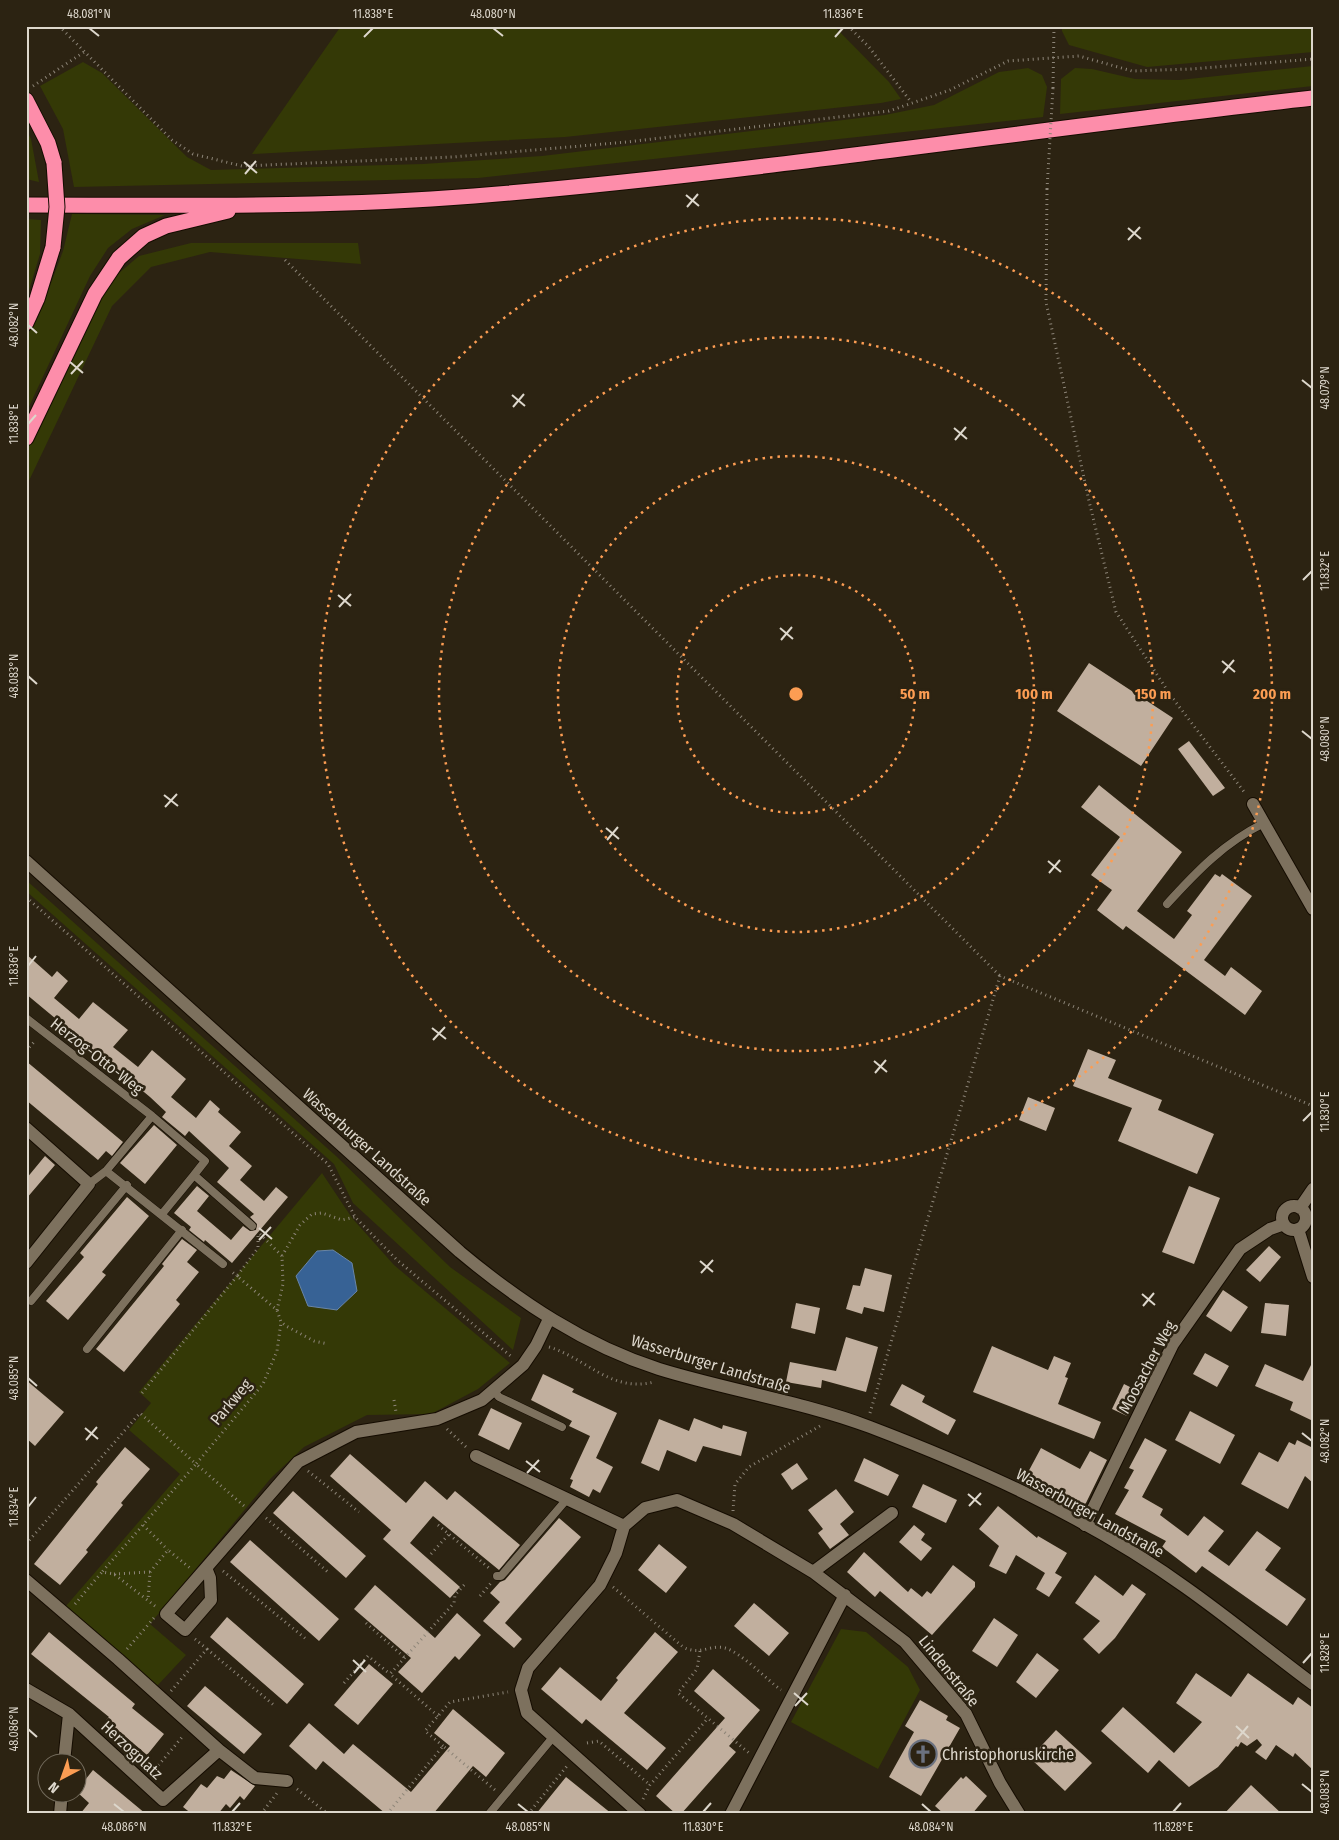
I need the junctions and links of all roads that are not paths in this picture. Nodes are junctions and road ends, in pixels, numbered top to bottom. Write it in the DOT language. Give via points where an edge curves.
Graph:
graph roads {
  1 [pos="1313,98"];
  2 [pos="26,100"];
  3 [pos="26,205"];
  4 [pos="258,205"];
  5 [pos="26,323"];
  6 [pos="26,438"];
  7 [pos="1253,804"];
  8 [pos="1264,823"];
  9 [pos="26,861"];
  10 [pos="1167,904"];
  11 [pos="1313,908"];
  12 [pos="26,1018"];
  13 [pos="152,1116"];
  14 [pos="26,1128"];
  15 [pos="106,1171"];
  16 [pos="194,1175"];
  17 [pos="89,1184"];
  18 [pos="127,1186"];
  19 [pos="1313,1189"];
  20 [pos="1300,1208"];
  21 [pos="162,1214"];
  22 [pos="1284,1224"];
  23 [pos="252,1226"];
  24 [pos="1298,1229"];
  25 [pos="182,1230"];
  26 [pos="26,1263"];
  27 [pos="223,1264"];
  28 [pos="1313,1278"];
  29 [pos="31,1301"];
  30 [pos="549,1319"];
  31 [pos="87,1349"];
  32 [pos="494,1391"];
  33 [pos="562,1427"];
  34 [pos="476,1456"];
  35 [pos="567,1499"];
  36 [pos="892,1513"];
  37 [pos="1085,1525"];
  38 [pos="624,1526"];
  39 [pos="205,1568"];
  40 [pos="813,1572"];
  41 [pos="497,1576"];
  42 [pos="26,1580"];
  43 [pos="844,1595"];
  44 [pos="1313,1684"];
  45 [pos="26,1689"];
  46 [pos="69,1714"];
  47 [pos="554,1736"];
  48 [pos="219,1750"];
  49 [pos="65,1752"];
  50 [pos="287,1781"];
  51 [pos="641,1810"];
  52 [pos="490,1814"];
  53 [pos="731,1814"];
  54 [pos="1019,1814"];
  1 -- 4 [label="highway" via="1164,114 693,176 471,196"];
  2 -- 5 [label="highway, bridge" via="48,142 54,163 57,207 53,247 37,300"];
  3 -- 4 [label="highway"];
  4 -- 6 [label="highway" via="166,226 144,236 119,258 95,294"];
  7 -- 8 [label="street"];
  8 -- 10 [label="lane" via="1238,836 1196,872"];
  8 -- 11 [label="street"];
  9 -- 30 [label="street, Wasserburger Landstraße" via="460,1252 502,1287"];
  12 -- 13 [label="lane, Herzog-Otto-Weg"];
  13 -- 15 [label="lane, Herzog-Otto-Weg"];
  13 -- 16 [label="lane, Herzog-Otto-Weg" via="205,1161"];
  14 -- 17 [label="street"];
  15 -- 17 [label="lane, Herzog-Otto-Weg"];
  15 -- 18 [label="lane"];
  16 -- 21 [label="lane, Herzog-Otto-Weg"];
  16 -- 23 [label="lane"];
  17 -- 26 [label="street"];
  18 -- 21 [label="lane"];
  18 -- 29 [label="lane"];
  19 -- 20 [label="street"];
  20 -- 22 [label="street" via="1291,1206 1284,1211"];
  20 -- 24 [label="street" via="1305,1212 1306,1220"];
  21 -- 25 [label="lane"];
  22 -- 24 [label="street" via="1290,1229"];
  22 -- 37 [label="street, Moosacher Weg" via="1270,1229 1240,1249 1173,1344"];
  24 -- 28 [label="street"];
  25 -- 27 [label="lane"];
  25 -- 31 [label="lane"];
  30 -- 32 [label="street" via="523,1366"];
  30 -- 37 [label="street, Wasserburger Landstraße" via="604,1348 658,1369 867,1426 978,1470"];
  32 -- 33 [label="lane" via="499,1397"];
  32 -- 39 [label="street" via="482,1400 438,1419 356,1432 298,1462"];
  34 -- 35 [label="street"];
  35 -- 38 [label="street"];
  35 -- 41 [label="lane" via="501,1576"];
  36 -- 40 [label="street"];
  37 -- 44 [label="street, Wasserburger Landstraße" via="1184,1586"];
  38 -- 40 [label="street, Lindenstraße" via="645,1508 677,1500 733,1524"];
  38 -- 47 [label="street" via="604,1579 528,1668 520,1690 527,1713"];
  39 -- 39 [label="street" via="210,1578 211,1600 185,1630 163,1612"];
  40 -- 43 [label="street, Lindenstraße"];
  42 -- 48 [label="street"];
  43 -- 53 [label="street"];
  43 -- 54 [label="street, Lindenstraße" via="905,1642 966,1714"];
  45 -- 46 [label="street, Herzogplatz"];
  46 -- 48 [label="street, Herzogplatz" via="163,1800"];
  46 -- 49 [label="street"];
  47 -- 51 [label="street"];
  47 -- 52 [label="lane"];
  48 -- 50 [label="street" via="255,1778"];
}
